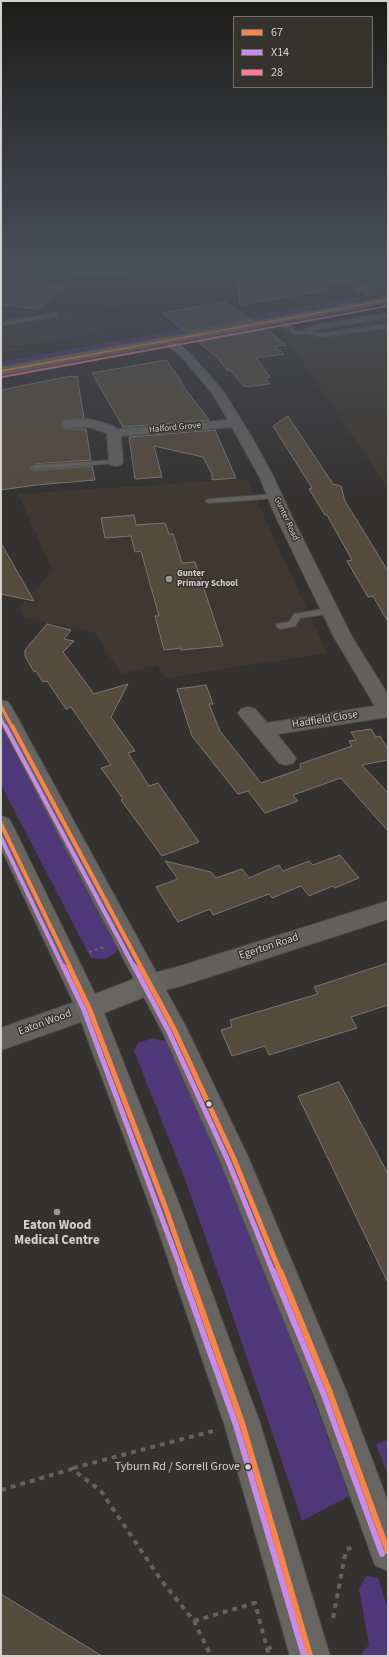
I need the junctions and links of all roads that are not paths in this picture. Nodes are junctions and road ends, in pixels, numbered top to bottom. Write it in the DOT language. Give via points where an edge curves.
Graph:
graph roads {
  1 [pos="138,345"];
  2 [pos="174,345"];
  3 [pos="1,371"];
  4 [pos="236,423"];
  5 [pos="69,424"];
  6 [pos="114,433"];
  7 [pos="116,462"];
  8 [pos="35,467"];
  9 [pos="275,496"];
  10 [pos="209,501"];
  11 [pos="330,611"];
  12 [pos="280,626"];
  13 [pos="1,706"];
  14 [pos="388,711"];
  15 [pos="248,713"];
  16 [pos="263,730"];
  17 [pos="286,758"];
  18 [pos="1,824"];
  19 [pos="388,910"];
  20 [pos="150,984"];
  21 [pos="90,1008"];
  22 [pos="1,1039"];
  23 [pos="385,1543"];
  24 [pos="307,1646"];
  1 -- 3 [label="highway"];
  2 -- 4 [label="street, Gunter Road" via="185,354 216,391"];
  4 -- 6 [label="street, Halford Grove"];
  4 -- 9 [label="street, Gunter Road"];
  5 -- 6 [label="street, Halford Grove" via="90,424"];
  6 -- 7 [label="street"];
  7 -- 8 [label="lane"];
  9 -- 10 [label="lane"];
  9 -- 11 [label="street, Gunter Road"];
  11 -- 12 [label="lane" via="297,616 292,624"];
  11 -- 14 [label="street, Gunter Road"];
  13 -- 20 [label="main road"];
  14 -- 16 [label="street, Hadfield Close"];
  15 -- 16 [label="street"];
  16 -- 17 [label="street"];
  18 -- 21 [label="main road"];
  19 -- 20 [label="street, Egerton Road"];
  20 -- 21 [label="main road"];
  20 -- 23 [label="main road" via="174,1029 234,1159 330,1392"];
  21 -- 22 [label="street, Eaton Wood"];
  21 -- 24 [label="main road" via="166,1209 242,1423"];
}
